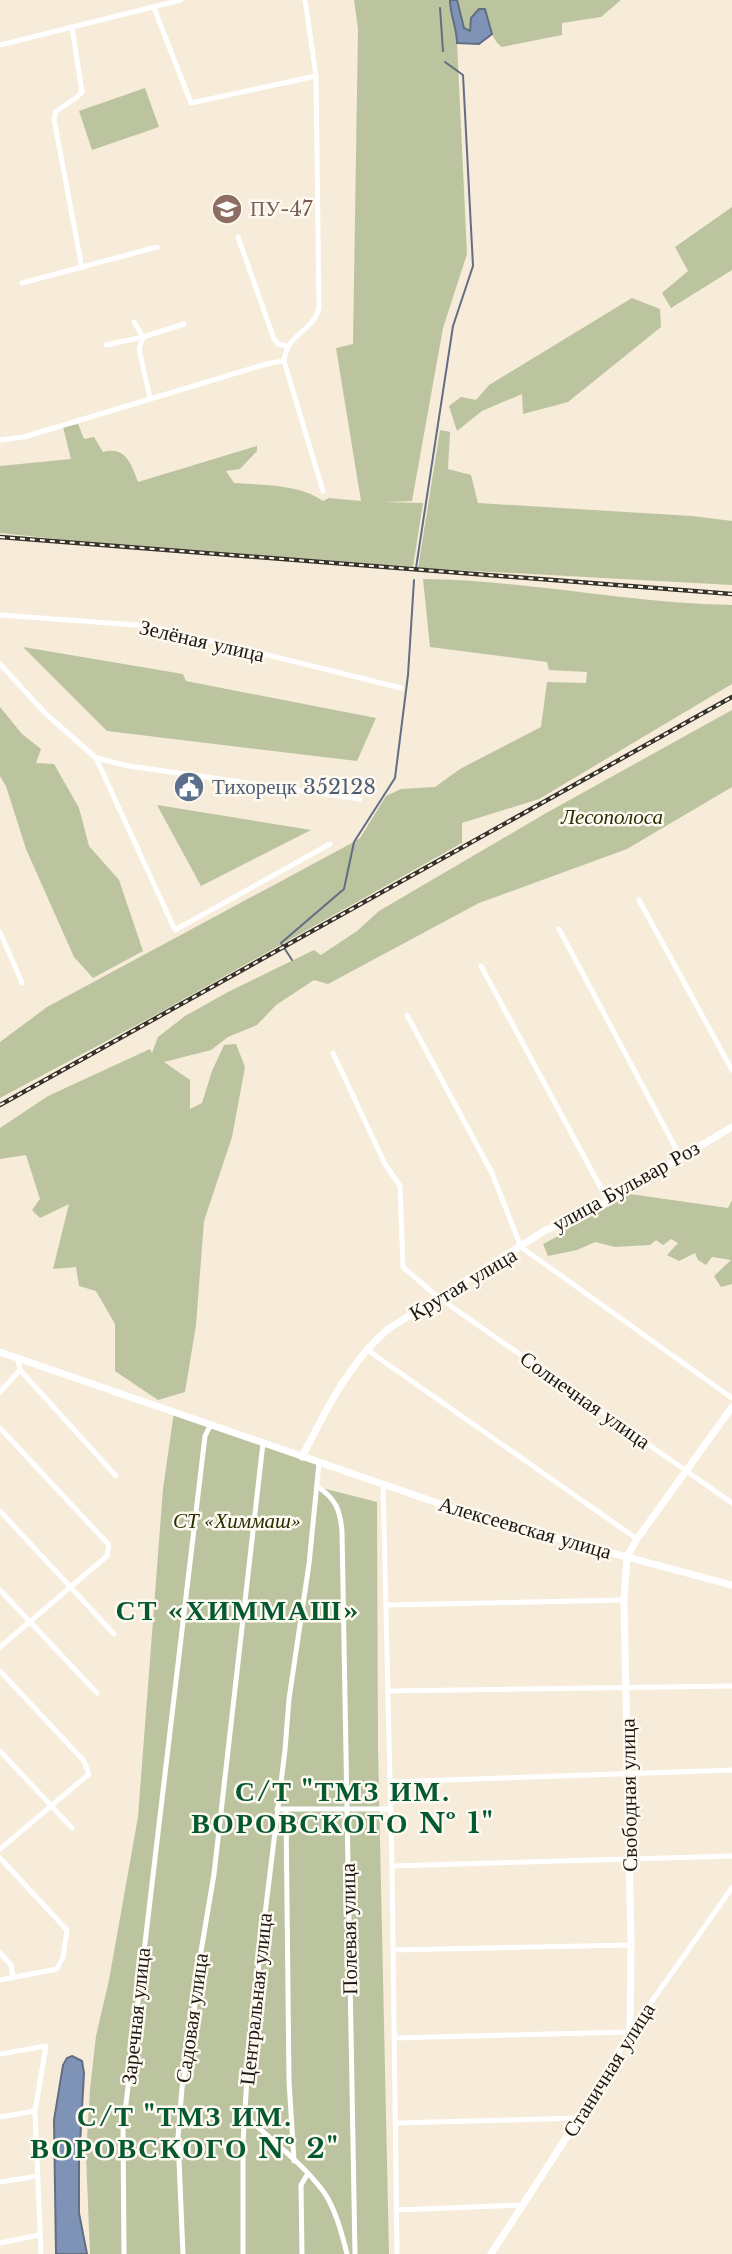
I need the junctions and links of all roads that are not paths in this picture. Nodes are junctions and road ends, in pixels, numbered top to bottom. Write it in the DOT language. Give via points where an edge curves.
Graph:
graph roads {
  1 [pos="181,0"];
  2 [pos="305,0"];
  3 [pos="154,8"];
  4 [pos="72,27"];
  5 [pos="0,45"];
  6 [pos="316,76"];
  7 [pos="238,237"];
  8 [pos="158,247"];
  9 [pos="82,268"];
  10 [pos="22,283"];
  11 [pos="134,322"];
  12 [pos="184,324"];
  13 [pos="143,337"];
  14 [pos="106,345"];
  15 [pos="286,346"];
  16 [pos="285,361"];
  17 [pos="150,398"];
  18 [pos="0,440"];
  19 [pos="323,491"];
  20 [pos="0,615"];
  21 [pos="0,664"];
  22 [pos="401,688"];
  23 [pos="96,758"];
  24 [pos="360,799"];
  25 [pos="330,844"];
  26 [pos="639,900"];
  27 [pos="559,929"];
  28 [pos="0,932"];
  29 [pos="481,966"];
  30 [pos="22,983"];
  31 [pos="407,1016"];
  32 [pos="333,1053"];
  33 [pos="732,1070"];
  34 [pos="732,1127"];
  35 [pos="681,1158"];
  36 [pos="608,1201"];
  37 [pos="521,1247"];
  38 [pos="438,1297"];
  39 [pos="366,1349"];
  40 [pos="0,1352"];
  41 [pos="18,1359"];
  42 [pos="20,1370"];
  43 [pos="0,1392"];
  44 [pos="732,1398"];
  45 [pos="732,1407"];
  46 [pos="211,1424"];
  47 [pos="0,1429"];
  48 [pos="263,1443"];
  49 [pos="302,1457"];
  50 [pos="320,1463"];
  51 [pos="687,1471"];
  52 [pos="116,1476"];
  53 [pos="383,1484"];
  54 [pos="318,1487"];
  55 [pos="732,1503"];
  56 [pos="0,1511"];
  57 [pos="637,1539"];
  58 [pos="626,1557"];
  59 [pos="732,1585"];
  60 [pos="71,1587"];
  61 [pos="0,1590"];
  62 [pos="624,1600"];
  63 [pos="387,1605"];
  64 [pos="31,1623"];
  65 [pos="114,1634"];
  66 [pos="0,1647"];
  67 [pos="0,1671"];
  68 [pos="732,1686"];
  69 [pos="628,1687"];
  70 [pos="388,1691"];
  71 [pos="97,1693"];
  72 [pos="0,1751"];
  73 [pos="732,1770"];
  74 [pos="628,1774"];
  75 [pos="390,1782"];
  76 [pos="52,1805"];
  77 [pos="277,1809"];
  78 [pos="391,1809"];
  79 [pos="347,1810"];
  80 [pos="286,1811"];
  81 [pos="72,1828"];
  82 [pos="0,1849"];
  83 [pos="732,1856"];
  84 [pos="0,1858"];
  85 [pos="630,1859"];
  86 [pos="392,1866"];
  87 [pos="732,1888"];
  88 [pos="631,1945"];
  89 [pos="394,1950"];
  90 [pos="0,1953"];
  91 [pos="13,1978"];
  92 [pos="0,1980"];
  93 [pos="630,2032"];
  94 [pos="395,2038"];
  95 [pos="0,2053"];
  96 [pos="35,2111"];
  97 [pos="245,2116"];
  98 [pos="0,2117"];
  99 [pos="579,2118"];
  100 [pos="396,2123"];
  101 [pos="294,2161"];
  102 [pos="307,2175"];
  103 [pos="37,2176"];
  104 [pos="0,2182"];
  105 [pos="524,2205"];
  106 [pos="396,2210"];
  107 [pos="39,2235"];
  108 [pos="0,2243"];
  109 [pos="41,2254"];
  110 [pos="124,2254"];
  111 [pos="183,2254"];
  112 [pos="243,2254"];
  113 [pos="302,2254"];
  114 [pos="347,2254"];
  115 [pos="355,2254"];
  116 [pos="397,2254"];
  117 [pos="491,2254"];
  1 -- 3 [label="street"];
  2 -- 6 [label="street"];
  3 -- 4 [label="street"];
  3 -- 6 [label="street" via="191,103"];
  4 -- 5 [label="street"];
  4 -- 9 [label="street" via="82,92 56,111 54,119"];
  6 -- 15 [label="street" via="319,308 312,322"];
  7 -- 15 [label="street" via="274,339"];
  8 -- 9 [label="street"];
  9 -- 10 [label="street"];
  11 -- 13 [label="street"];
  12 -- 13 [label="street"];
  13 -- 14 [label="street"];
  13 -- 17 [label="street" via="139,349"];
  15 -- 16 [label="street"];
  16 -- 17 [label="street"];
  16 -- 19 [label="street"];
  17 -- 18 [label="street" via="24,437"];
  20 -- 22 [label="street, Зелёная улица" via="150,626"];
  21 -- 23 [label="street" via="46,714"];
  23 -- 24 [label="street"];
  23 -- 25 [label="street" via="175,930"];
  26 -- 33 [label="street"];
  27 -- 35 [label="street"];
  28 -- 30 [label="street"];
  29 -- 36 [label="street"];
  31 -- 37 [label="street" via="492,1173"];
  32 -- 38 [label="street, Солнечная улица" via="400,1186 403,1267"];
  34 -- 35 [label="street, улица Бульвар Роз"];
  35 -- 36 [label="street, улица Бульвар Роз"];
  36 -- 37 [label="street, улица Бульвар Роз"];
  37 -- 38 [label="street, Крутая улица"];
  37 -- 44 [label="street, Крутая улица"];
  38 -- 39 [label="street, Крутая улица"];
  38 -- 51 [label="street, Солнечная улица"];
  39 -- 49 [label="street, Крутая улица"];
  39 -- 57 [label="street"];
  40 -- 41 [label="street, Алексеевская улица"];
  41 -- 42 [label="street"];
  41 -- 46 [label="street, Алексеевская улица"];
  42 -- 43 [label="street"];
  42 -- 52 [label="street"];
  45 -- 51 [label="street"];
  46 -- 48 [label="street, Алексеевская улица"];
  46 -- 110 [label="street, Заречная улица" via="205,1436 123,2129"];
  47 -- 60 [label="street" via="109,1545 107,1556"];
  48 -- 49 [label="street, Алексеевская улица"];
  48 -- 111 [label="street, Садовая улица" via="214,1874 182,2088 178,2137"];
  49 -- 50 [label="street, Алексеевская улица"];
  50 -- 53 [label="street, Алексеевская улица"];
  50 -- 54 [label="street, Центральная улица"];
  51 -- 55 [label="street, Солнечная улица"];
  51 -- 57 [label="street"];
  53 -- 58 [label="street, Алексеевская улица" via="481,1518"];
  53 -- 63 [label="street"];
  54 -- 77 [label="street, Центральная улица"];
  54 -- 79 [label="street, Полевая улица" via="331,1495 340,1511 342,1531"];
  56 -- 60 [label="street"];
  57 -- 58 [label="street"];
  58 -- 59 [label="street, Алексеевская улица"];
  58 -- 62 [label="street, Свободная улица"];
  60 -- 64 [label="street"];
  60 -- 65 [label="street"];
  61 -- 64 [label="street"];
  62 -- 63 [label="street"];
  62 -- 69 [label="street, Свободная улица"];
  63 -- 70 [label="street"];
  64 -- 66 [label="street"];
  64 -- 71 [label="street"];
  67 -- 76 [label="street" via="84,1761 89,1774"];
  68 -- 69 [label="street"];
  69 -- 70 [label="street"];
  69 -- 74 [label="street, Свободная улица"];
  70 -- 75 [label="street"];
  72 -- 76 [label="street"];
  73 -- 74 [label="street"];
  74 -- 75 [label="street"];
  74 -- 85 [label="street, Свободная улица"];
  75 -- 78 [label="street"];
  76 -- 81 [label="street"];
  76 -- 82 [label="street"];
  77 -- 80 [label="street"];
  77 -- 97 [label="street, Центральная улица"];
  78 -- 79 [label="street"];
  78 -- 86 [label="street"];
  79 -- 80 [label="street"];
  79 -- 115 [label="street, Полевая улица"];
  80 -- 101 [label="street"];
  83 -- 85 [label="street"];
  84 -- 91 [label="street" via="67,1930 57,1969"];
  85 -- 86 [label="street"];
  85 -- 88 [label="street, Свободная улица"];
  86 -- 89 [label="street"];
  87 -- 93 [label="street, Станичная улица"];
  88 -- 89 [label="street"];
  88 -- 93 [label="street, Свободная улица"];
  89 -- 94 [label="street"];
  90 -- 91 [label="street" via="11,1965"];
  91 -- 92 [label="street"];
  93 -- 94 [label="street"];
  93 -- 99 [label="street, Станичная улица"];
  94 -- 100 [label="street"];
  95 -- 96 [label="street" via="46,2046"];
  96 -- 98 [label="street"];
  96 -- 103 [label="street"];
  97 -- 101 [label="street"];
  97 -- 112 [label="street, Центральная улица"];
  99 -- 100 [label="street"];
  99 -- 105 [label="street, Станичная улица"];
  100 -- 106 [label="street"];
  101 -- 102 [label="street"];
  102 -- 113 [label="street" via="301,2185"];
  102 -- 114 [label="street" via="336,2215"];
  103 -- 104 [label="street"];
  103 -- 107 [label="street"];
  105 -- 106 [label="street"];
  105 -- 117 [label="street, Станичная улица"];
  106 -- 116 [label="street"];
  107 -- 108 [label="street"];
  107 -- 109 [label="street"];
}
